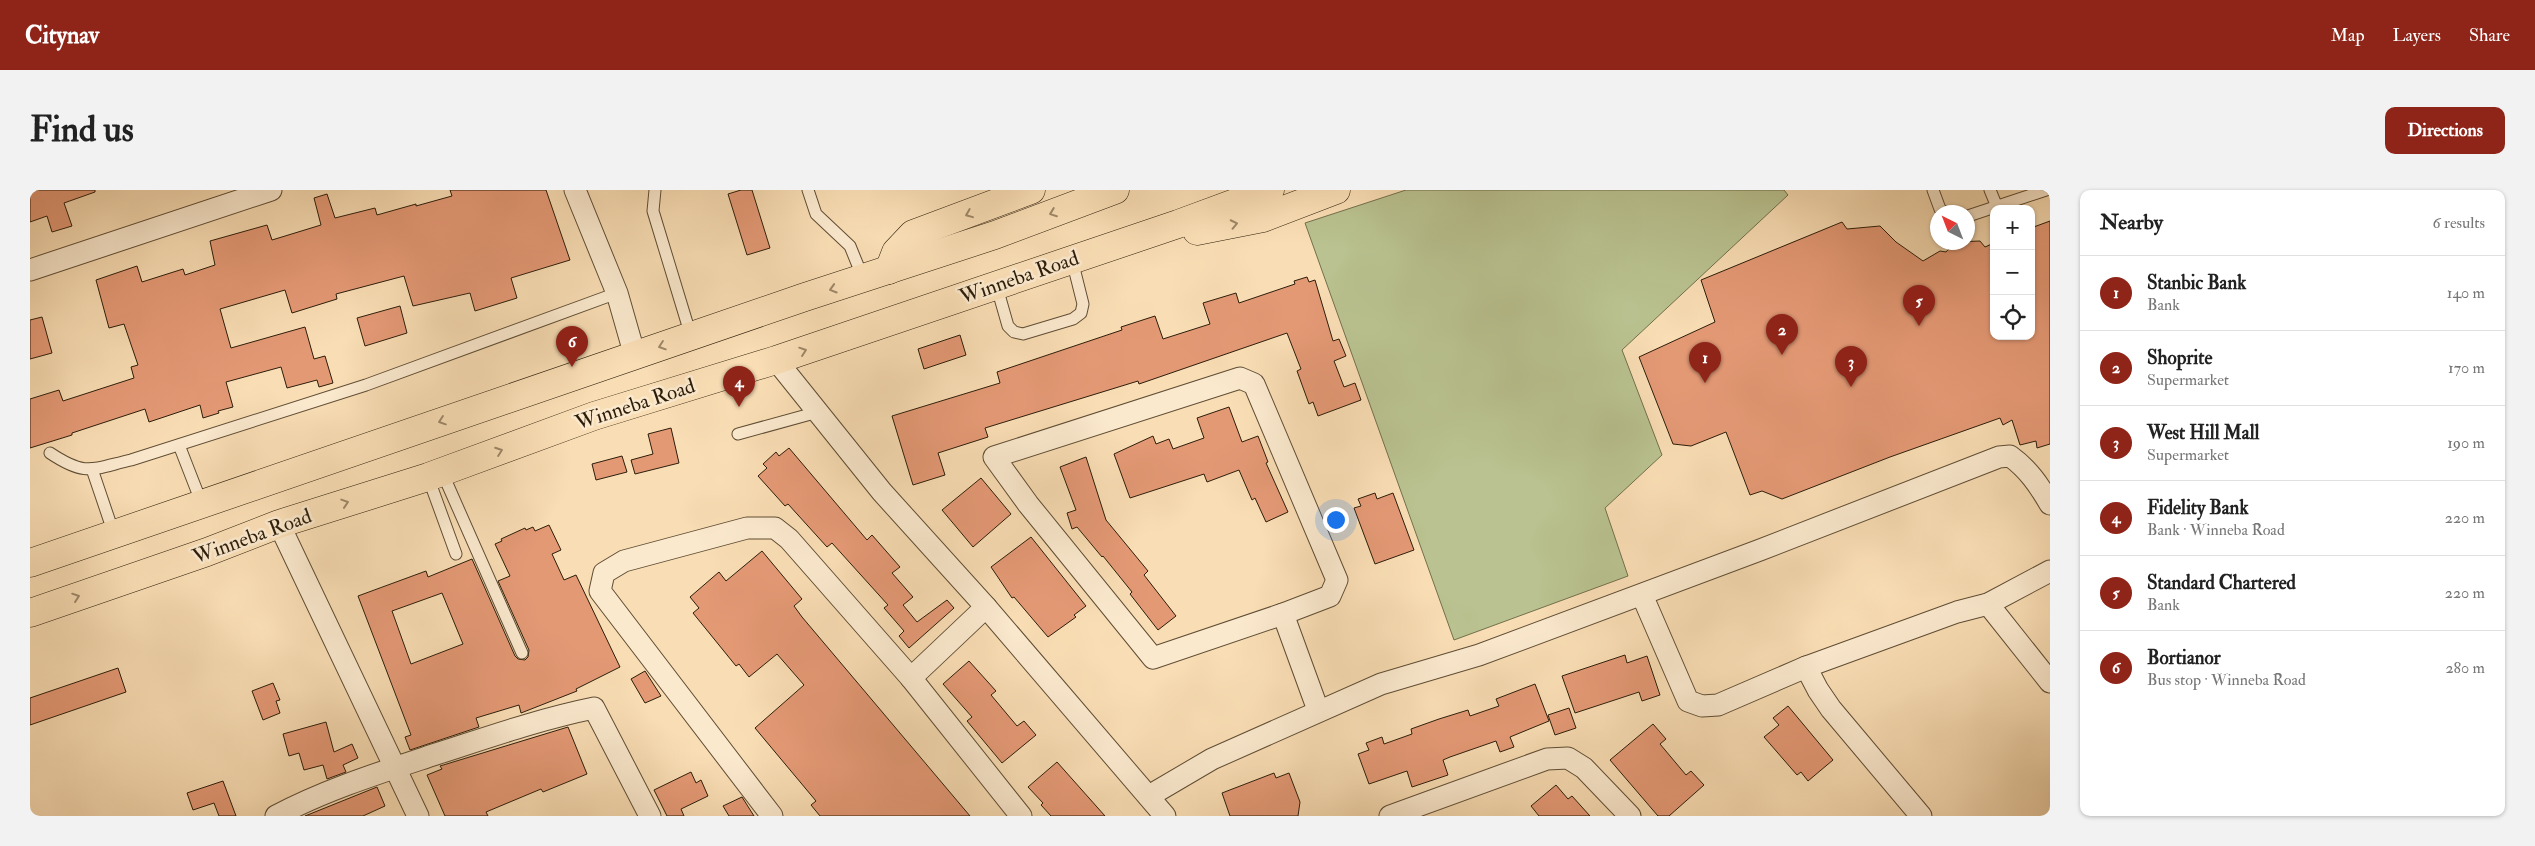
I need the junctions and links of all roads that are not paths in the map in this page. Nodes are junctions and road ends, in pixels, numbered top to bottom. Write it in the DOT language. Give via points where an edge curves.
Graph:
graph roads {
  1 [pos="271,190"];
  2 [pos="575,190"];
  3 [pos="655,190"];
  4 [pos="808,190"];
  5 [pos="1115,190"];
  6 [pos="1270,190"];
  7 [pos="1336,190"];
  8 [pos="1934,190"];
  9 [pos="1990,190"];
  10 [pos="2039,191"];
  11 [pos="1017,192"];
  12 [pos="1939,205"];
  13 [pos="1996,205"];
  14 [pos="2002,205"];
  15 [pos="1990,209"];
  16 [pos="1975,214"];
  17 [pos="1078,257"];
  18 [pos="30,270"];
  19 [pos="889,270"];
  20 [pos="864,280"];
  21 [pos="996,284"];
  22 [pos="617,293"];
  23 [pos="692,336"];
  24 [pos="635,356"];
  25 [pos="776,360"];
  26 [pos="818,412"];
  27 [pos="738,434"];
  28 [pos="179,445"];
  29 [pos="50,453"];
  30 [pos="92,469"];
  31 [pos="435,474"];
  32 [pos="202,504"];
  33 [pos="2050,504"];
  34 [pos="279,524"];
  35 [pos="114,534"];
  36 [pos="456,554"];
  37 [pos="30,563"];
  38 [pos="2050,571"];
  39 [pos="1642,595"];
  40 [pos="1988,604"];
  41 [pos="986,607"];
  42 [pos="30,613"];
  43 [pos="1283,614"];
  44 [pos="522,653"];
  45 [pos="1806,666"];
  46 [pos="911,678"];
  47 [pos="2050,682"];
  48 [pos="1318,710"];
  49 [pos="394,768"];
  50 [pos="1149,796"];
  51 [pos="276,816"];
  52 [pos="418,816"];
  53 [pos="650,816"];
  54 [pos="772,816"];
  55 [pos="1021,816"];
  56 [pos="1165,816"];
  57 [pos="1390,816"];
  58 [pos="1630,816"];
  59 [pos="1921,816"];
  1 -- 18 [label="street"];
  2 -- 22 [label="street"];
  3 -- 23 [label="lane" via="653,211"];
  4 -- 20 [label="lane" via="816,214 850,246"];
  5 -- 19 [label="highway, one-way"];
  6 -- 17 [label="highway, Winneba Road"];
  17 -- 7 [label="highway, one-way" via="1263,218"];
  8 -- 12 [label="lane"];
  9 -- 13 [label="lane"];
  10 -- 14 [label="lane"];
  11 -- 19 [label="highway, one-way" via="913,234 896,252"];
  15 -- 16 [label="lane"];
  17 -- 21 [label="highway, Winneba Road"];
  17 -- 21 [label="lane" via="1083,304 1081,313 1073,319 1023,334 1014,332 1008,326"];
  19 -- 20 [label="highway"];
  20 -- 23 [label="highway, one-way"];
  25 -- 21 [label="highway, Winneba Road, one-way"];
  22 -- 24 [label="street"];
  22 -- 28 [label="lane" via="542,318 412,369"];
  23 -- 24 [label="highway, one-way"];
  24 -- 32 [label="highway, one-way"];
  25 -- 26 [label="street"];
  31 -- 25 [label="highway, Winneba Road, one-way" via="594,416"];
  26 -- 27 [label="lane"];
  26 -- 41 [label="street" via="882,492"];
  28 -- 30 [label="lane"];
  28 -- 32 [label="lane"];
  29 -- 30 [label="lane" via="78,469"];
  30 -- 35 [label="lane"];
  34 -- 31 [label="highway, Winneba Road, one-way"];
  31 -- 36 [label="lane"];
  31 -- 44 [label="lane"];
  32 -- 35 [label="highway"];
  33 -- 39 [label="street" via="2021,464 2010,456 1999,457"];
  42 -- 34 [label="highway, Winneba Road, one-way"];
  34 -- 49 [label="street"];
  35 -- 37 [label="highway"];
  38 -- 40 [label="street"];
  39 -- 45 [label="street" via="1688,701 1702,706 1718,705"];
  39 -- 48 [label="street" via="1479,655 1381,684"];
  40 -- 45 [label="street"];
  40 -- 47 [label="street"];
  41 -- 46 [label="street"];
  41 -- 50 [label="street"];
  43 -- 43 [label="street" via="1330,596 1337,580 1254,384 1240,378 994,457 1153,658"];
  43 -- 48 [label="street"];
  45 -- 59 [label="street" via="1831,709"];
  46 -- 54 [label="street" via="790,539 775,528 747,528 624,560 604,573 600,592"];
  46 -- 55 [label="street"];
  48 -- 50 [label="street" via="1212,758"];
  49 -- 51 [label="street" via="354,781"];
  49 -- 52 [label="street"];
  49 -- 53 [label="street" via="548,717 594,708"];
  50 -- 56 [label="street"];
  57 -- 58 [label="street" via="1547,760 1568,758 1584,768"];
}
